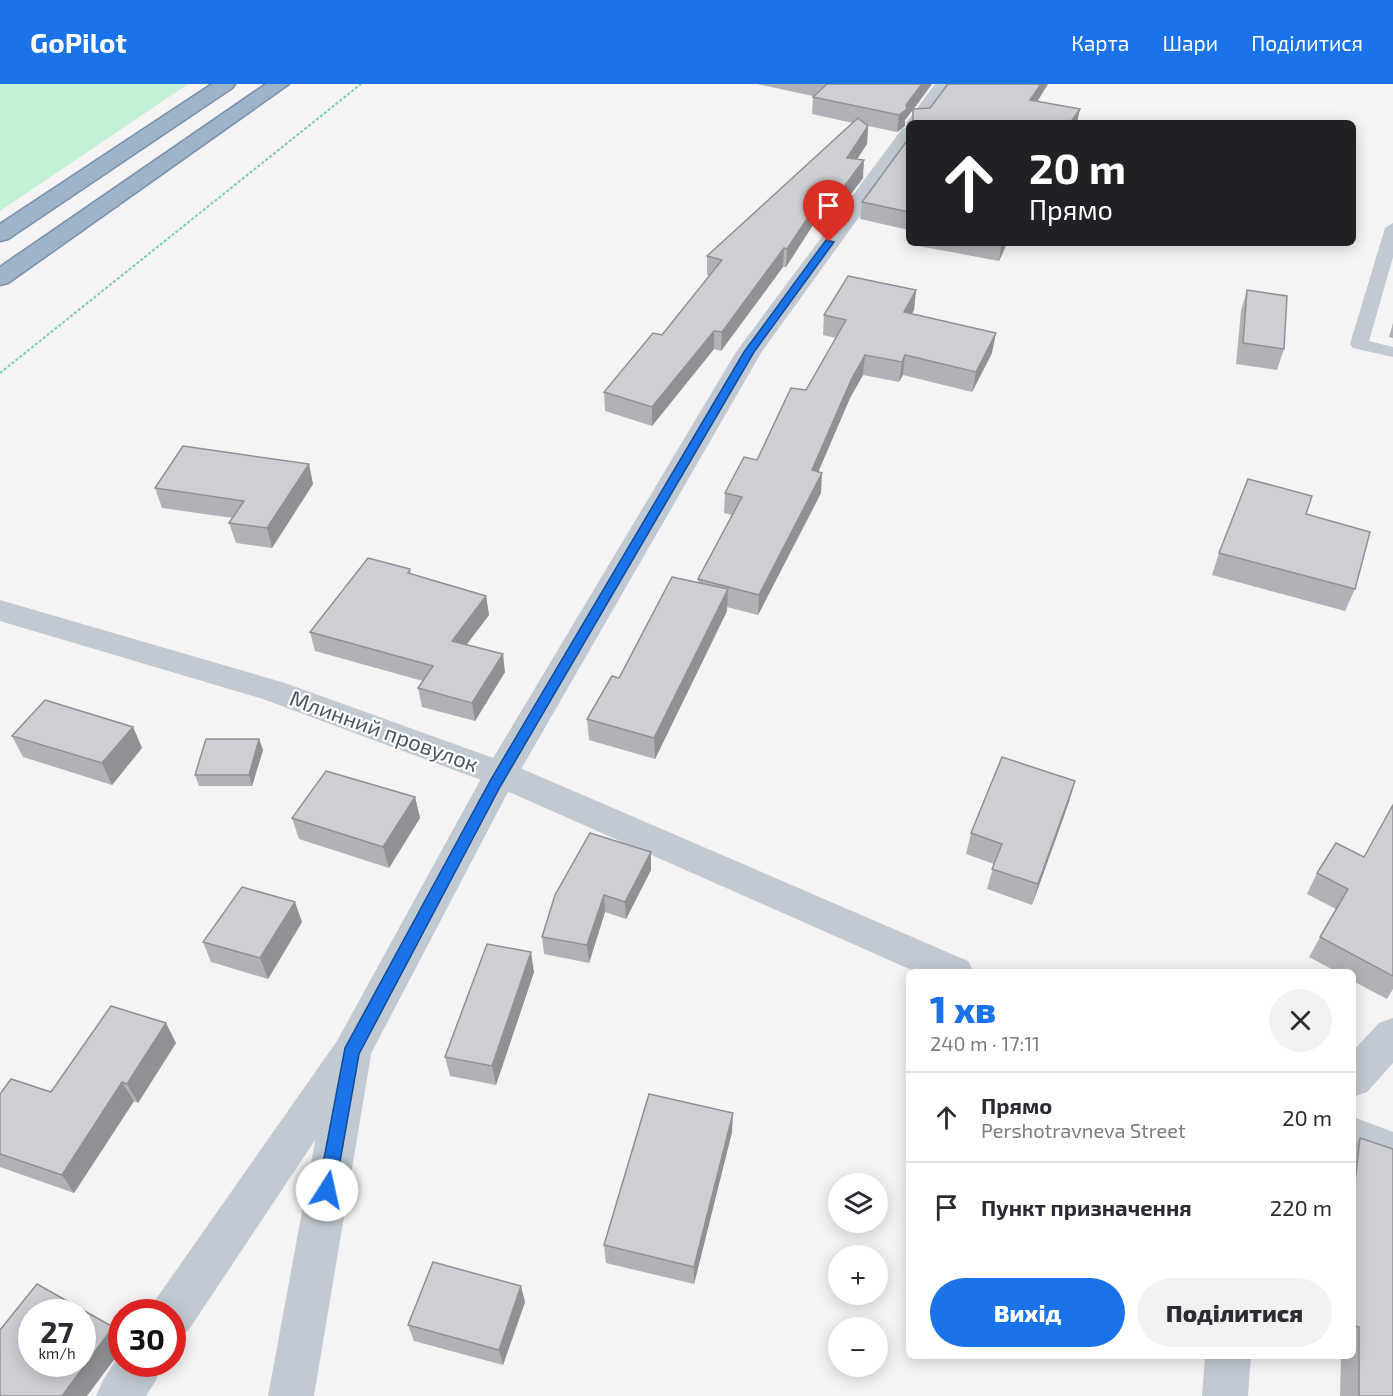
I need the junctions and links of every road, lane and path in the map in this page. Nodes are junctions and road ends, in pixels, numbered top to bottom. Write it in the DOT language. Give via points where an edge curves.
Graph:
graph roads {
  1 [pos="225,84"];
  2 [pos="279,84"];
  3 [pos="285,84"];
  4 [pos="361,84"];
  5 [pos="945,84"];
  6 [pos="918,120"];
  7 [pos="906,137"];
  8 [pos="157,167"];
  9 [pos="1393,228"];
  10 [pos="0,234"];
  11 [pos="0,278"];
  12 [pos="1393,352"];
  13 [pos="0,373"];
  14 [pos="0,610"];
  15 [pos="501,774"];
  16 [pos="948,969"];
  17 [pos="1393,1035"];
  18 [pos="351,1053"];
  19 [pos="1356,1076"];
  20 [pos="1356,1132"];
  21 [pos="1393,1146"];
  22 [pos="183,1299"];
  23 [pos="1228,1359"];
  24 [pos="131,1377"];
  25 [pos="118,1396"];
  26 [pos="291,1396"];
  27 [pos="1225,1396"];
  1 -- 10 [label="highway"];
  2 -- 8 [label="highway"];
  3 -- 8 [label="highway"];
  4 -- 13 [label="path"];
  5 -- 6 [label="street"];
  7 -- 15 [label="street" via="749,352"];
  8 -- 11 [label="highway"];
  9 -- 12 [label="lane" via="1359,344"];
  14 -- 15 [label="street, Млинний провулок" via="274,692"];
  15 -- 16 [label="street, Млинний провулок"];
  15 -- 18 [label="street"];
  17 -- 19 [label="street"];
  18 -- 22 [label="street"];
  18 -- 26 [label="street"];
  20 -- 21 [label="lane"];
  23 -- 27 [label="street"];
  24 -- 25 [label="street"];
}
